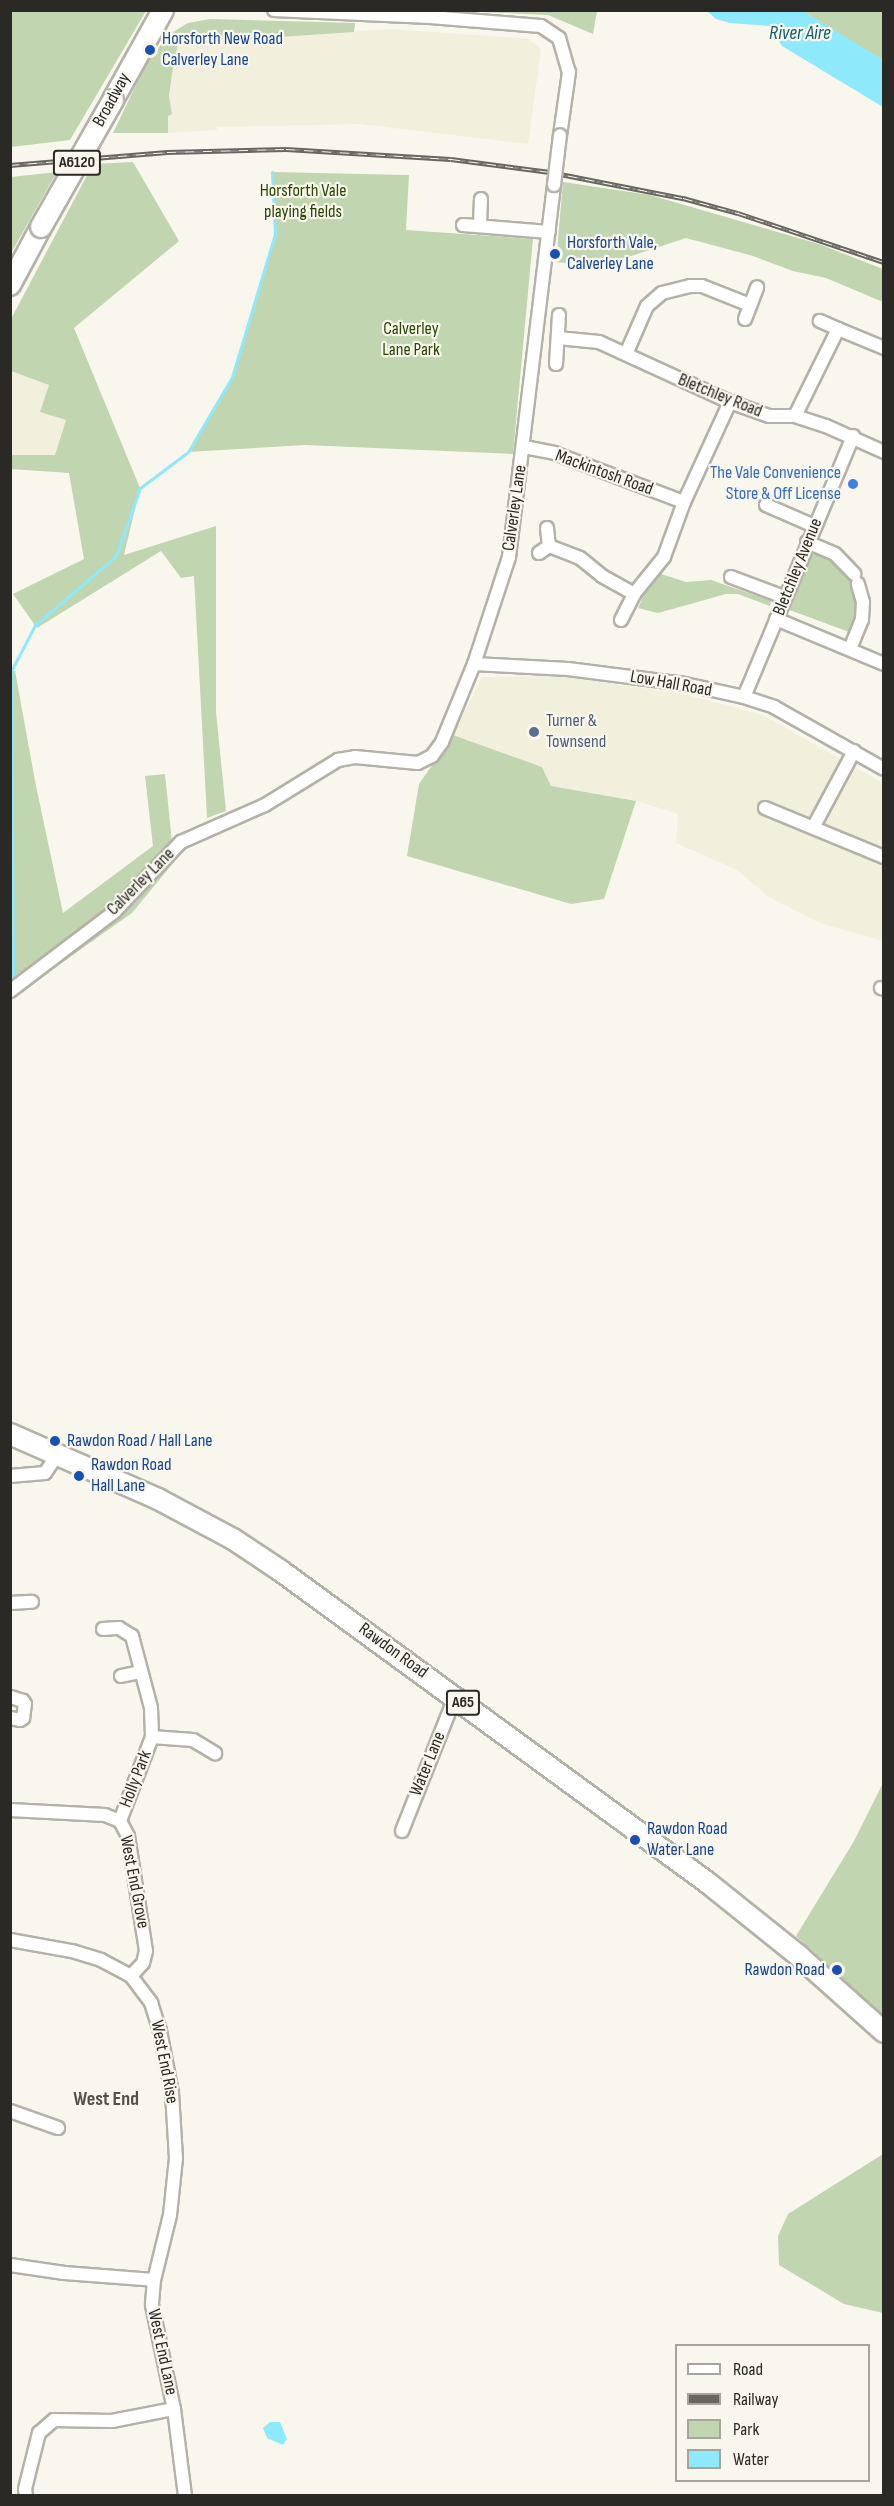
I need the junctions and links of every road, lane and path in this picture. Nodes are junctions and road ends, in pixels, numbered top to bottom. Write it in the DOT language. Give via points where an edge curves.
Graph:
graph roads {
  1 [pos="163,10"];
  2 [pos="274,10"];
  3 [pos="481,199"];
  4 [pos="463,225"];
  5 [pos="480,226"];
  6 [pos="549,232"];
  7 [pos="10,285"];
  8 [pos="757,286"];
  9 [pos="750,305"];
  10 [pos="559,315"];
  11 [pos="745,319"];
  12 [pos="820,321"];
  13 [pos="838,328"];
  14 [pos="558,338"];
  15 [pos="884,348"];
  16 [pos="626,354"];
  17 [pos="556,364"];
  18 [pos="730,402"];
  19 [pos="795,416"];
  20 [pos="853,436"];
  21 [pos="524,447"];
  22 [pos="884,452"];
  23 [pos="684,502"];
  24 [pos="766,505"];
  25 [pos="814,526"];
  26 [pos="547,528"];
  27 [pos="807,542"];
  28 [pos="731,577"];
  29 [pos="634,594"];
  30 [pos="784,597"];
  31 [pos="776,619"];
  32 [pos="621,620"];
  33 [pos="850,649"];
  34 [pos="474,664"];
  35 [pos="884,664"];
  36 [pos="744,698"];
  37 [pos="854,751"];
  38 [pos="884,770"];
  39 [pos="765,808"];
  40 [pos="814,826"];
  41 [pos="884,857"];
  42 [pos="10,991"];
  43 [pos="10,1434"];
  44 [pos="58,1454"];
  45 [pos="10,1476"];
  46 [pos="32,1602"];
  47 [pos="10,1603"];
  48 [pos="103,1629"];
  49 [pos="140,1672"];
  50 [pos="121,1676"];
  51 [pos="11,1697"];
  52 [pos="455,1697"];
  53 [pos="10,1718"];
  54 [pos="152,1737"];
  55 [pos="215,1753"];
  56 [pos="10,1810"];
  57 [pos="120,1821"];
  58 [pos="402,1831"];
  59 [pos="10,1940"];
  60 [pos="130,1976"];
  61 [pos="884,2032"];
  62 [pos="10,2111"];
  63 [pos="58,2128"];
  64 [pos="10,2265"];
  65 [pos="154,2280"];
  66 [pos="174,2409"];
  67 [pos="26,2496"];
  68 [pos="185,2496"];
  1 -- 7 [label="main road, Broadway / A6120, bridge"];
  2 -- 6 [label="street, Calverley Lane, bridge" via="541,26 559,39 569,72"];
  3 -- 5 [label="street"];
  4 -- 5 [label="street"];
  5 -- 6 [label="street"];
  6 -- 21 [label="street, Calverley Lane"];
  8 -- 9 [label="street"];
  9 -- 11 [label="street"];
  9 -- 16 [label="street" via="702,286 662,293 647,306"];
  10 -- 14 [label="street"];
  12 -- 13 [label="street"];
  13 -- 15 [label="street"];
  13 -- 19 [label="street"];
  14 -- 16 [label="street, Bletchley Road" via="599,342"];
  14 -- 17 [label="street"];
  16 -- 18 [label="street, Bletchley Road"];
  18 -- 19 [label="street, Bletchley Road" via="769,416"];
  18 -- 23 [label="street"];
  19 -- 20 [label="street, Bletchley Road"];
  20 -- 22 [label="street, Bletchley Road"];
  20 -- 25 [label="street, Bletchley Avenue"];
  21 -- 23 [label="street, Mackintosh Road" via="554,453"];
  21 -- 34 [label="street, Calverley Lane" via="509,557"];
  23 -- 29 [label="street" via="664,557"];
  24 -- 25 [label="street"];
  25 -- 27 [label="street, Bletchley Avenue"];
  26 -- 29 [label="street" via="544,549 580,558"];
  27 -- 30 [label="street, Bletchley Avenue"];
  27 -- 33 [label="street" via="835,554 856,579 863,602 862,621"];
  28 -- 30 [label="street"];
  29 -- 32 [label="street"];
  30 -- 31 [label="street, Bletchley Avenue"];
  31 -- 33 [label="street"];
  31 -- 36 [label="street, Bletchley Avenue"];
  33 -- 35 [label="street"];
  34 -- 36 [label="street, Low Hall Road" via="568,669 685,684"];
  34 -- 42 [label="street, Calverley Lane" via="442,742 432,756 418,763 355,757 338,760 264,805 181,842 114,912"];
  36 -- 37 [label="street, Low Hall Road" via="774,707"];
  37 -- 38 [label="street, Low Hall Road"];
  37 -- 40 [label="street"];
  39 -- 40 [label="street"];
  40 -- 41 [label="street"];
  43 -- 44 [label="main road, Rawdon Road / A65"];
  44 -- 45 [label="street" via="45,1473"];
  44 -- 52 [label="main road, Rawdon Road / A65" via="158,1499 232,1539"];
  46 -- 47 [label="street"];
  48 -- 49 [label="street, Holly Park" via="129,1632"];
  49 -- 50 [label="street"];
  49 -- 54 [label="street, Holly Park" via="151,1707"];
  51 -- 53 [label="street" via="26,1704 20,1720"];
  52 -- 58 [label="street, Water Lane"];
  52 -- 61 [label="main road, Rawdon Road / A65" via="708,1883 799,1956"];
  54 -- 55 [label="street, Holly Park" via="193,1740"];
  54 -- 57 [label="street, Holly Park"];
  56 -- 57 [label="street, West End Grove" via="105,1815"];
  57 -- 60 [label="street, West End Grove" via="128,1836 146,1951 144,1963"];
  59 -- 60 [label="street, West End Rise" via="72,1951 101,1960"];
  60 -- 65 [label="street, West End Rise" via="154,2012 172,2093 176,2157 170,2215"];
  62 -- 63 [label="street"];
  64 -- 65 [label="street"];
  65 -- 66 [label="street, West End Lane" via="152,2305"];
  66 -- 67 [label="street" via="112,2421 54,2420 39,2433"];
  66 -- 68 [label="street, West End Lane"];
}
